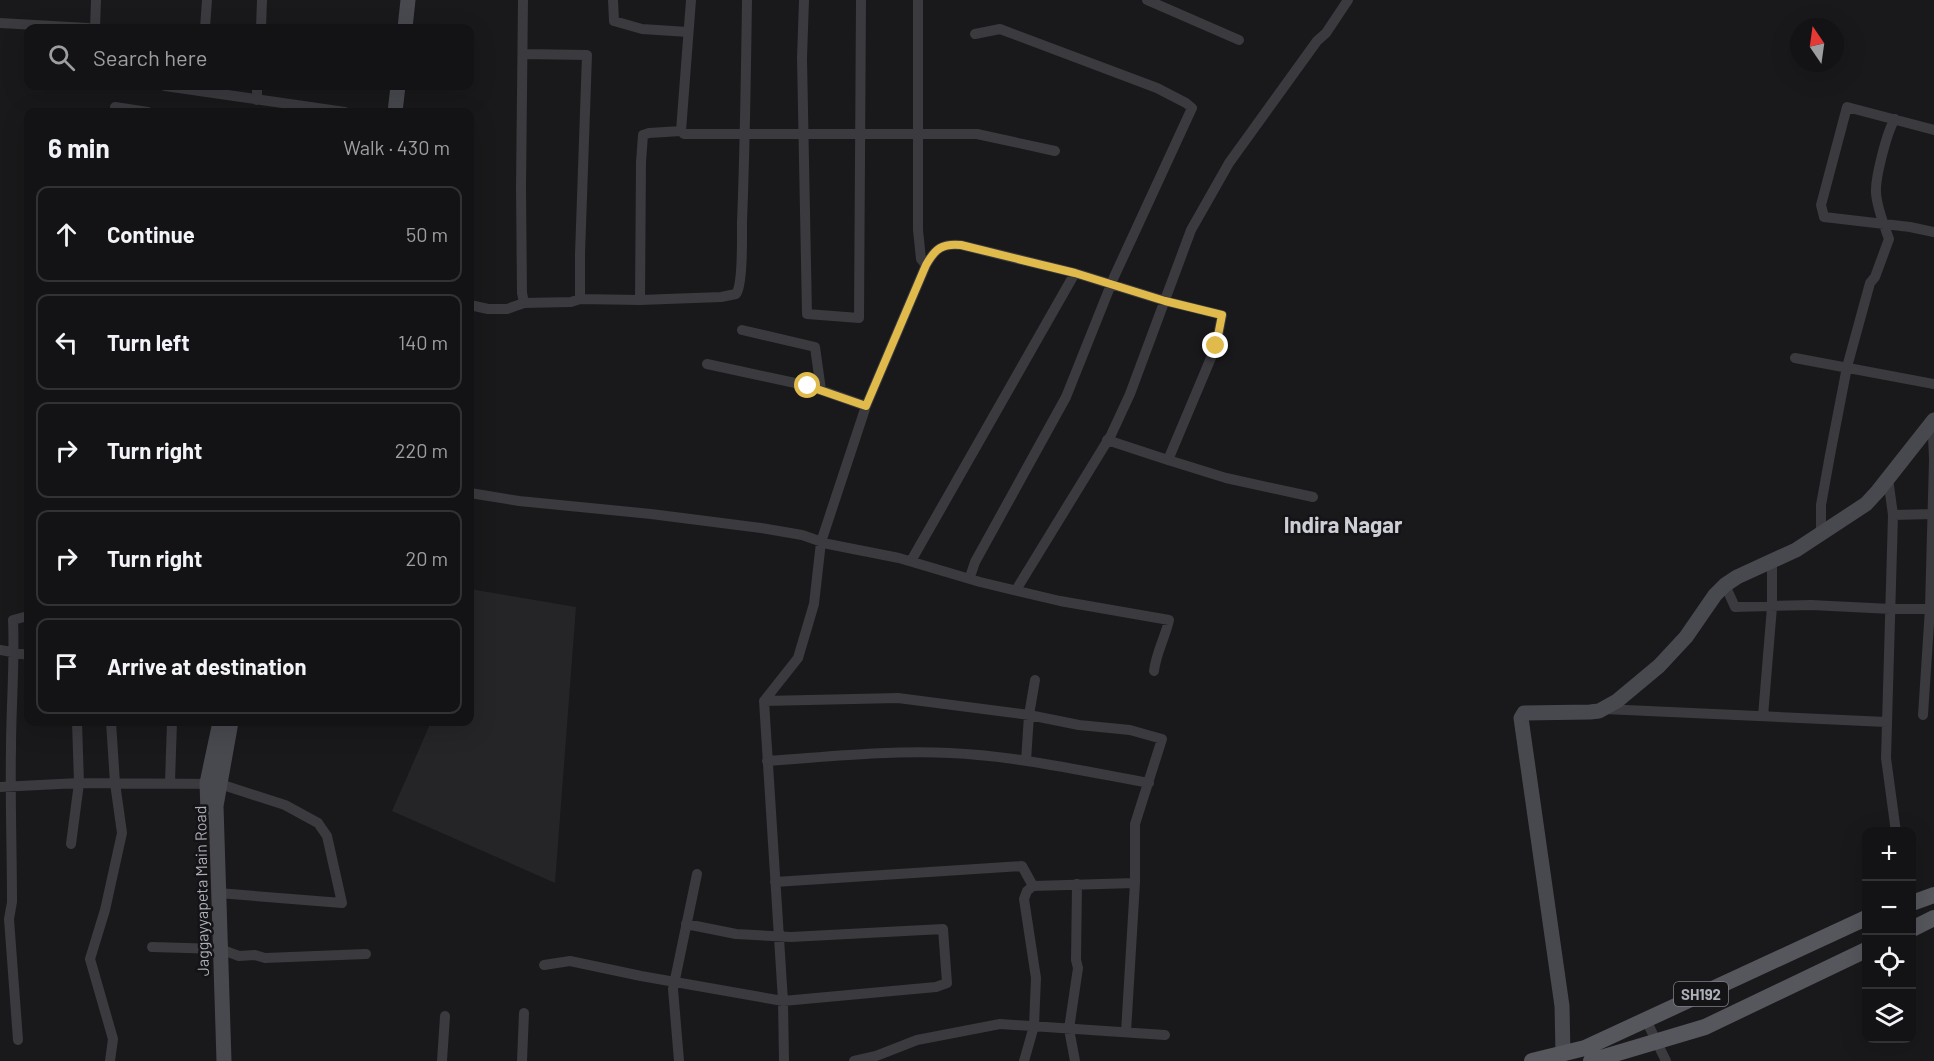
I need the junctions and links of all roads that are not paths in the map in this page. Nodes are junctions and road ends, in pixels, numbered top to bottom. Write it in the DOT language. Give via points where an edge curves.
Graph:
graph roads {
  1 [pos="96,0"];
  2 [pos="207,0"];
  3 [pos="262,0"];
  4 [pos="408,0"];
  5 [pos="523,0"];
  6 [pos="613,0"];
  7 [pos="691,0"];
  8 [pos="747,0"];
  9 [pos="804,0"];
  10 [pos="861,0"];
  11 [pos="918,0"];
  12 [pos="1147,0"];
  13 [pos="1348,0"];
  14 [pos="0,23"];
  15 [pos="24,24"];
  16 [pos="95,24"];
  17 [pos="205,24"];
  18 [pos="261,24"];
  19 [pos="405,24"];
  20 [pos="688,32"];
  21 [pos="975,34"];
  22 [pos="1239,40"];
  23 [pos="523,54"];
  24 [pos="210,90"];
  25 [pos="258,90"];
  26 [pos="398,90"];
  27 [pos="257,100"];
  28 [pos="115,107"];
  29 [pos="122,108"];
  30 [pos="316,108"];
  31 [pos="395,108"];
  32 [pos="1895,119"];
  33 [pos="1934,130"];
  34 [pos="681,131"];
  35 [pos="917,132"];
  36 [pos="861,134"];
  37 [pos="746,135"];
  38 [pos="803,135"];
  39 [pos="1055,151"];
  40 [pos="1883,225"];
  41 [pos="1934,232"];
  42 [pos="926,265"];
  43 [pos="1075,273"];
  44 [pos="1111,285"];
  45 [pos="580,299"];
  46 [pos="640,300"];
  47 [pos="1165,301"];
  48 [pos="524,303"];
  49 [pos="474,306"];
  50 [pos="742,330"];
  51 [pos="1795,358"];
  52 [pos="707,364"];
  53 [pos="1847,367"];
  54 [pos="1934,384"];
  55 [pos="821,390"];
  56 [pos="866,406"];
  57 [pos="1931,423"];
  58 [pos="1107,440"];
  59 [pos="1168,460"];
  60 [pos="1888,478"];
  61 [pos="474,494"];
  62 [pos="1312,497"];
  63 [pos="1933,514"];
  64 [pos="1893,515"];
  65 [pos="1821,534"];
  66 [pos="821,542"];
  67 [pos="1772,560"];
  68 [pos="911,561"];
  69 [pos="970,578"];
  70 [pos="1725,585"];
  71 [pos="1016,590"];
  72 [pos="1772,607"];
  73 [pos="1892,609"];
  74 [pos="1932,609"];
  75 [pos="24,617"];
  76 [pos="0,650"];
  77 [pos="15,653"];
  78 [pos="24,654"];
  79 [pos="1154,671"];
  80 [pos="1035,680"];
  81 [pos="764,701"];
  82 [pos="1604,709"];
  83 [pos="1029,715"];
  84 [pos="1923,715"];
  85 [pos="1763,716"];
  86 [pos="1886,722"];
  87 [pos="77,726"];
  88 [pos="111,726"];
  89 [pos="172,726"];
  90 [pos="220,726"];
  91 [pos="230,726"];
  92 [pos="766,761"];
  93 [pos="1026,761"];
  94 [pos="170,782"];
  95 [pos="79,783"];
  96 [pos="115,783"];
  97 [pos="1149,783"];
  98 [pos="213,784"];
  99 [pos="5,787"];
  100 [pos="1895,827"];
  101 [pos="71,844"];
  102 [pos="697,874"];
  103 [pos="776,882"];
  104 [pos="1135,883"];
  105 [pos="1077,884"];
  106 [pos="1033,886"];
  107 [pos="218,893"];
  108 [pos="1934,895"];
  109 [pos="1916,901"];
  110 [pos="1934,918"];
  111 [pos="1862,920"];
  112 [pos="686,924"];
  113 [pos="1916,927"];
  114 [pos="779,936"];
  115 [pos="152,946"];
  116 [pos="216,948"];
  117 [pos="1862,952"];
  118 [pos="366,954"];
  119 [pos="544,965"];
  120 [pos="674,981"];
  121 [pos="783,1001"];
  122 [pos="524,1013"];
  123 [pos="445,1017"];
  124 [pos="1646,1020"];
  125 [pos="1034,1026"];
  126 [pos="1069,1029"];
  127 [pos="1126,1032"];
  128 [pos="1165,1035"];
  129 [pos="18,1040"];
  130 [pos="1656,1041"];
  131 [pos="1563,1054"];
  132 [pos="110,1061"];
  133 [pos="213,1061"];
  134 [pos="224,1061"];
  135 [pos="442,1061"];
  136 [pos="522,1061"];
  137 [pos="679,1061"];
  138 [pos="784,1061"];
  139 [pos="854,1061"];
  140 [pos="1024,1061"];
  141 [pos="1075,1061"];
  142 [pos="1534,1061"];
  143 [pos="1591,1061"];
  144 [pos="1666,1061"];
  1 -- 16 [label="street"];
  2 -- 17 [label="street"];
  3 -- 18 [label="street"];
  4 -- 19 [label="main road"];
  5 -- 23 [label="street"];
  6 -- 20 [label="street" via="614,21 642,29"];
  7 -- 20 [label="street"];
  8 -- 37 [label="street"];
  9 -- 38 [label="street"];
  10 -- 36 [label="street"];
  11 -- 35 [label="street"];
  12 -- 22 [label="street"];
  13 -- 47 [label="street" via="1229,163 1191,230"];
  14 -- 15 [label="street"];
  20 -- 34 [label="street"];
  21 -- 44 [label="street" via="1000,29 1157,88 1192,108"];
  23 -- 45 [label="street" via="587,55"];
  23 -- 48 [label="street"];
  24 -- 27 [label="street"];
  25 -- 27 [label="street"];
  26 -- 31 [label="main road"];
  27 -- 30 [label="street"];
  28 -- 29 [label="street"];
  32 -- 33 [label="street"];
  32 -- 40 [label="street" via="1876,192"];
  32 -- 40 [label="street" via="1847,107 1821,204 1824,217"];
  34 -- 37 [label="street" via="684,135"];
  34 -- 46 [label="street" via="650,133 642,138"];
  35 -- 36 [label="street"];
  35 -- 39 [label="street" via="977,134"];
  35 -- 42 [label="street" via="918,230 921,259"];
  36 -- 38 [label="street"];
  36 -- 38 [label="street" via="859,318 807,314"];
  37 -- 38 [label="street"];
  37 -- 46 [label="street" via="739,291 721,297"];
  40 -- 41 [label="street"];
  40 -- 53 [label="street" via="1889,239 1870,283"];
  42 -- 43 [label="street" via="938,248 948,244"];
  42 -- 56 [label="street"];
  43 -- 44 [label="street"];
  43 -- 68 [label="street"];
  44 -- 47 [label="street"];
  44 -- 69 [label="street" via="1066,397 975,562"];
  45 -- 46 [label="street"];
  45 -- 48 [label="street"];
  47 -- 58 [label="street" via="1130,394"];
  47 -- 59 [label="street" via="1222,315 1216,346"];
  48 -- 49 [label="street" via="507,309"];
  50 -- 55 [label="street" via="815,347"];
  51 -- 53 [label="street"];
  52 -- 55 [label="street"];
  53 -- 54 [label="street"];
  53 -- 65 [label="street" via="1821,506"];
  55 -- 56 [label="street"];
  56 -- 66 [label="street"];
  57 -- 60 [label="main road"];
  57 -- 63 [label="street"];
  58 -- 59 [label="street"];
  58 -- 71 [label="street"];
  59 -- 62 [label="street"];
  60 -- 64 [label="street"];
  60 -- 65 [label="main road" via="1866,504"];
  61 -- 66 [label="street" via="761,528"];
  63 -- 64 [label="street"];
  63 -- 74 [label="street"];
  64 -- 73 [label="street"];
  65 -- 67 [label="main road"];
  66 -- 68 [label="street"];
  66 -- 81 [label="street" via="814,604 798,658"];
  67 -- 70 [label="main road"];
  67 -- 72 [label="street"];
  68 -- 69 [label="street"];
  69 -- 71 [label="street"];
  70 -- 72 [label="street" via="1735,606"];
  70 -- 82 [label="main road" via="1659,666"];
  71 -- 79 [label="street" via="1169,620 1155,656"];
  72 -- 73 [label="street"];
  72 -- 85 [label="street"];
  73 -- 74 [label="street"];
  73 -- 86 [label="street"];
  74 -- 84 [label="street"];
  75 -- 77 [label="street" via="13,620"];
  76 -- 77 [label="street"];
  77 -- 78 [label="street"];
  77 -- 99 [label="street"];
  80 -- 83 [label="street"];
  81 -- 83 [label="street" via="898,698"];
  81 -- 92 [label="street"];
  82 -- 85 [label="street"];
  82 -- 131 [label="main road" via="1524,713 1521,717 1562,1006"];
  83 -- 93 [label="street"];
  83 -- 97 [label="street" via="1130,730 1162,740"];
  85 -- 86 [label="street"];
  86 -- 100 [label="street" via="1886,758"];
  87 -- 95 [label="street"];
  88 -- 96 [label="street"];
  89 -- 94 [label="street"];
  90 -- 98 [label="main road"];
  91 -- 98 [label="main road, Jaggayyapeta Main Road"];
  92 -- 93 [label="street" via="909,752"];
  92 -- 103 [label="street"];
  93 -- 97 [label="street"];
  94 -- 96 [label="street"];
  94 -- 98 [label="street"];
  95 -- 96 [label="street"];
  95 -- 99 [label="street"];
  95 -- 101 [label="street"];
  96 -- 132 [label="street" via="122,833 90,959 113,1039"];
  97 -- 104 [label="street" via="1135,824"];
  98 -- 107 [label="main road, Jaggayyapeta Main Road"];
  98 -- 107 [label="street" via="285,805 318,823 327,836 342,903"];
  98 -- 116 [label="main road"];
  99 -- 129 [label="street"];
  102 -- 112 [label="street"];
  103 -- 106 [label="street" via="1022,866"];
  103 -- 114 [label="street"];
  104 -- 105 [label="street"];
  104 -- 127 [label="street"];
  105 -- 106 [label="street"];
  105 -- 126 [label="street" via="1078,968"];
  106 -- 125 [label="street" via="1024,899 1036,978"];
  107 -- 116 [label="main road, Jaggayyapeta Main Road"];
  108 -- 109 [label="main road"];
  110 -- 113 [label="main road"];
  111 -- 124 [label="main road, SH192"];
  112 -- 114 [label="street" via="736,934"];
  112 -- 120 [label="street"];
  114 -- 121 [label="street"];
  114 -- 121 [label="street" via="943,929 947,983"];
  115 -- 116 [label="street"];
  116 -- 118 [label="street" via="239,956 265,958"];
  116 -- 133 [label="main road"];
  116 -- 134 [label="main road, Jaggayyapeta Main Road"];
  117 -- 130 [label="main road, SH192" via="1705,1027"];
  119 -- 120 [label="street" via="570,961"];
  120 -- 121 [label="street"];
  120 -- 137 [label="street"];
  121 -- 138 [label="street"];
  122 -- 136 [label="street"];
  123 -- 135 [label="street"];
  124 -- 130 [label="street"];
  124 -- 131 [label="main road, SH192"];
  125 -- 126 [label="street"];
  125 -- 139 [label="street" via="1000,1024 974,1028 916,1040"];
  125 -- 140 [label="street"];
  126 -- 127 [label="street"];
  126 -- 141 [label="street"];
  127 -- 128 [label="street"];
  130 -- 143 [label="main road, SH192"];
  130 -- 144 [label="street"];
  131 -- 142 [label="main road, SH192"];
}
